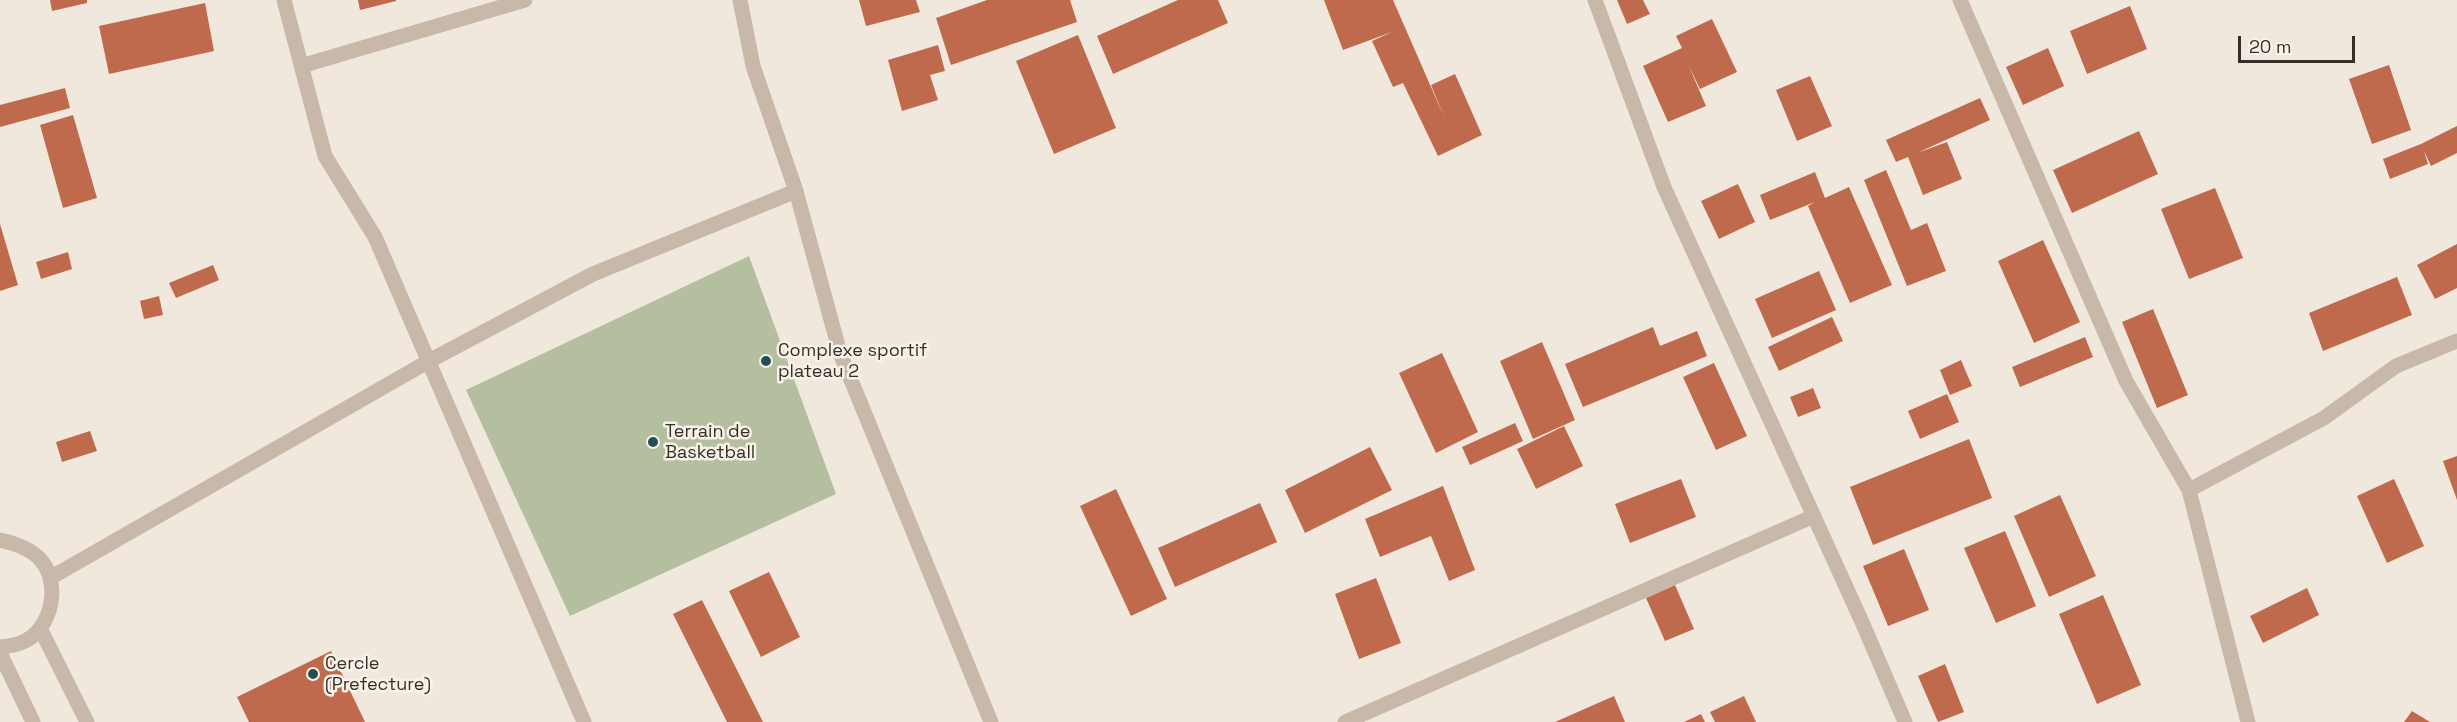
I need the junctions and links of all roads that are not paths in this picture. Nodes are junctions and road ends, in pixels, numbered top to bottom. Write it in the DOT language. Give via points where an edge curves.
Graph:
graph roads {
  1 [pos="284,0"];
  2 [pos="525,0"];
  3 [pos="740,0"];
  4 [pos="1595,0"];
  5 [pos="1960,0"];
  6 [pos="300,66"];
  7 [pos="796,191"];
  8 [pos="2457,341"];
  9 [pos="429,361"];
  10 [pos="2189,490"];
  11 [pos="1814,516"];
  12 [pos="0,540"];
  13 [pos="50,578"];
  14 [pos="40,628"];
  15 [pos="0,647"];
  16 [pos="0,653"];
  17 [pos="33,722"];
  18 [pos="87,722"];
  19 [pos="584,722"];
  20 [pos="991,722"];
  21 [pos="1345,722"];
  22 [pos="1905,722"];
  23 [pos="2248,722"];
  1 -- 6 [label="street"];
  2 -- 6 [label="street"];
  3 -- 7 [label="street" via="753,66"];
  4 -- 11 [label="street" via="1664,187"];
  5 -- 10 [label="street" via="2126,381"];
  6 -- 9 [label="street" via="325,156 375,237"];
  7 -- 9 [label="street" via="592,274"];
  7 -- 20 [label="street" via="840,353"];
  8 -- 10 [label="street" via="2396,366 2324,418"];
  9 -- 13 [label="street"];
  9 -- 19 [label="street"];
  10 -- 23 [label="street"];
  11 -- 21 [label="street"];
  11 -- 22 [label="street"];
  12 -- 13 [label="street" via="21,545 39,558"];
  13 -- 14 [label="street" via="49,612"];
  14 -- 15 [label="street" via="28,639"];
  14 -- 18 [label="street"];
  16 -- 17 [label="street"];
}
